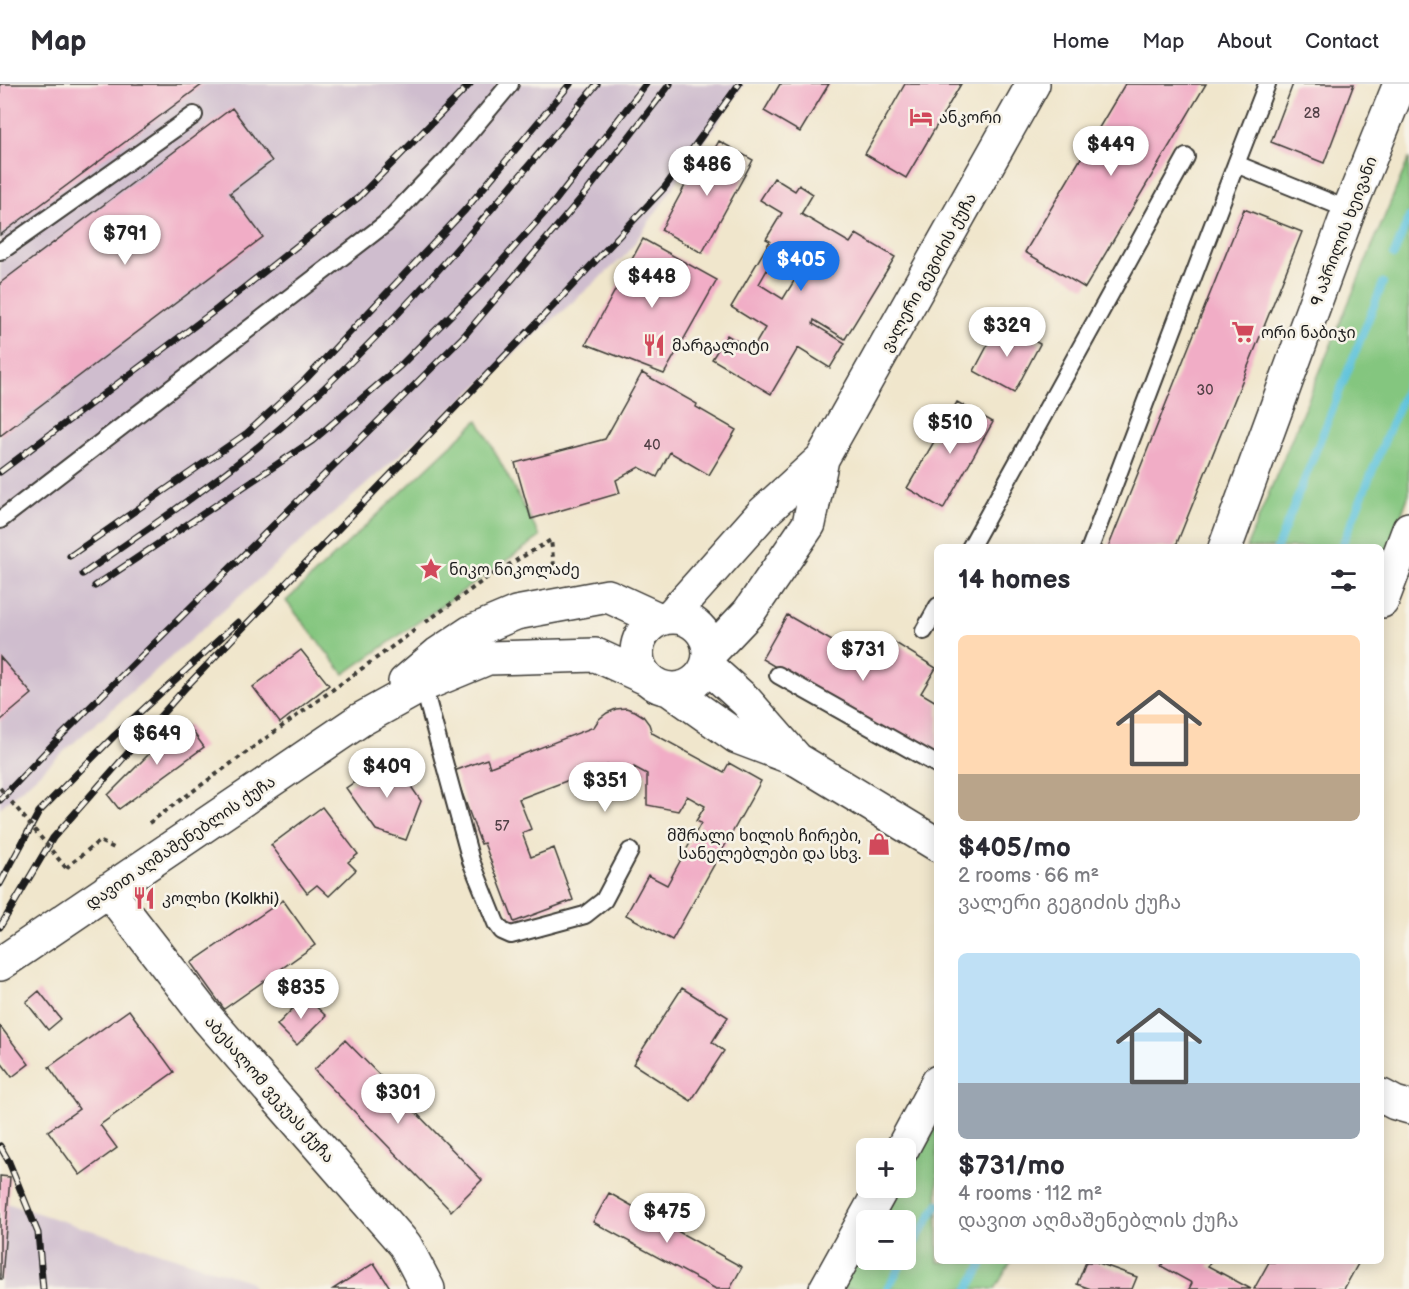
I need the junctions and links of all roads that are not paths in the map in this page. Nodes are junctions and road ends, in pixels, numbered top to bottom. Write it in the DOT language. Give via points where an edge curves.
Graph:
graph roads {
  1 [pos="510,84"];
  2 [pos="1033,84"];
  3 [pos="1267,84"];
  4 [pos="1400,84"];
  5 [pos="194,115"];
  6 [pos="1186,157"];
  7 [pos="1236,165"];
  8 [pos="1349,210"];
  9 [pos="0,252"];
  10 [pos="822,459"];
  11 [pos="0,520"];
  12 [pos="972,544"];
  13 [pos="1092,544"];
  14 [pos="1227,544"];
  15 [pos="1406,546"];
  16 [pos="1384,596"];
  17 [pos="934,613"];
  18 [pos="665,617"];
  19 [pos="924,631"];
  20 [pos="709,659"];
  21 [pos="778,675"];
  22 [pos="658,683"];
  23 [pos="423,685"];
  24 [pos="360,720"];
  25 [pos="798,760"];
  26 [pos="934,763"];
  27 [pos="934,843"];
  28 [pos="630,851"];
  29 [pos="108,890"];
  30 [pos="0,964"];
  31 [pos="934,1089"];
  32 [pos="1384,1097"];
  33 [pos="1409,1107"];
  34 [pos="908,1138"];
  35 [pos="876,1198"];
  36 [pos="428,1289"];
  37 [pos="826,1289"];
  1 -- 11 [label="lane" via="448,158 385,224"];
  2 -- 10 [label="street, ვალერი გეგიძის ქუჩა"];
  3 -- 7 [label="lane"];
  4 -- 8 [label="street, 9 აპრილის ხეივანი"];
  5 -- 9 [label="lane"];
  6 -- 12 [label="lane"];
  7 -- 8 [label="lane"];
  7 -- 13 [label="lane"];
  8 -- 14 [label="street, 9 აპრილის ხეივანი"];
  10 -- 18 [label="street, ვალერი გეგიძის ქუჩა" via="762,514"];
  10 -- 20 [label="street, ვალერი გეგიძის ქუჩა" via="809,524 749,612"];
  15 -- 16 [label="street"];
  17 -- 19 [label="lane"];
  18 -- 20 [label="street" via="683,617 703,630"];
  18 -- 22 [label="street" via="646,627 637,653 639,666"];
  18 -- 24 [label="street, დავით აღმაშენებლის ქუჩა" via="608,596 516,613 471,632 438,654"];
  20 -- 22 [label="street" via="692,684 681,688"];
  20 -- 25 [label="street, დავით აღმაშენებლის ქუჩა"];
  21 -- 26 [label="lane"];
  22 -- 23 [label="street, დავით აღმაშენებლის ქუჩა" via="596,655 488,658"];
  22 -- 25 [label="street, დავით აღმაშენებლის ქუჩა" via="737,737"];
  23 -- 24 [label="street, დავით აღმაშენებლის ქუჩა"];
  23 -- 28 [label="lane" via="471,861 502,931 511,935 585,915 604,900"];
  24 -- 29 [label="street, დავით აღმაშენებლის ქუჩა"];
  25 -- 27 [label="street, დავით აღმაშენებლის ქუჩა"];
  29 -- 30 [label="street, დავით აღმაშენებლის ქუჩა"];
  29 -- 36 [label="street, აბესალომ ვეკუას ქუჩა" via="208,1019 405,1245"];
  31 -- 34 [label="street"];
  32 -- 33 [label="street"];
  35 -- 37 [label="street"];
}
